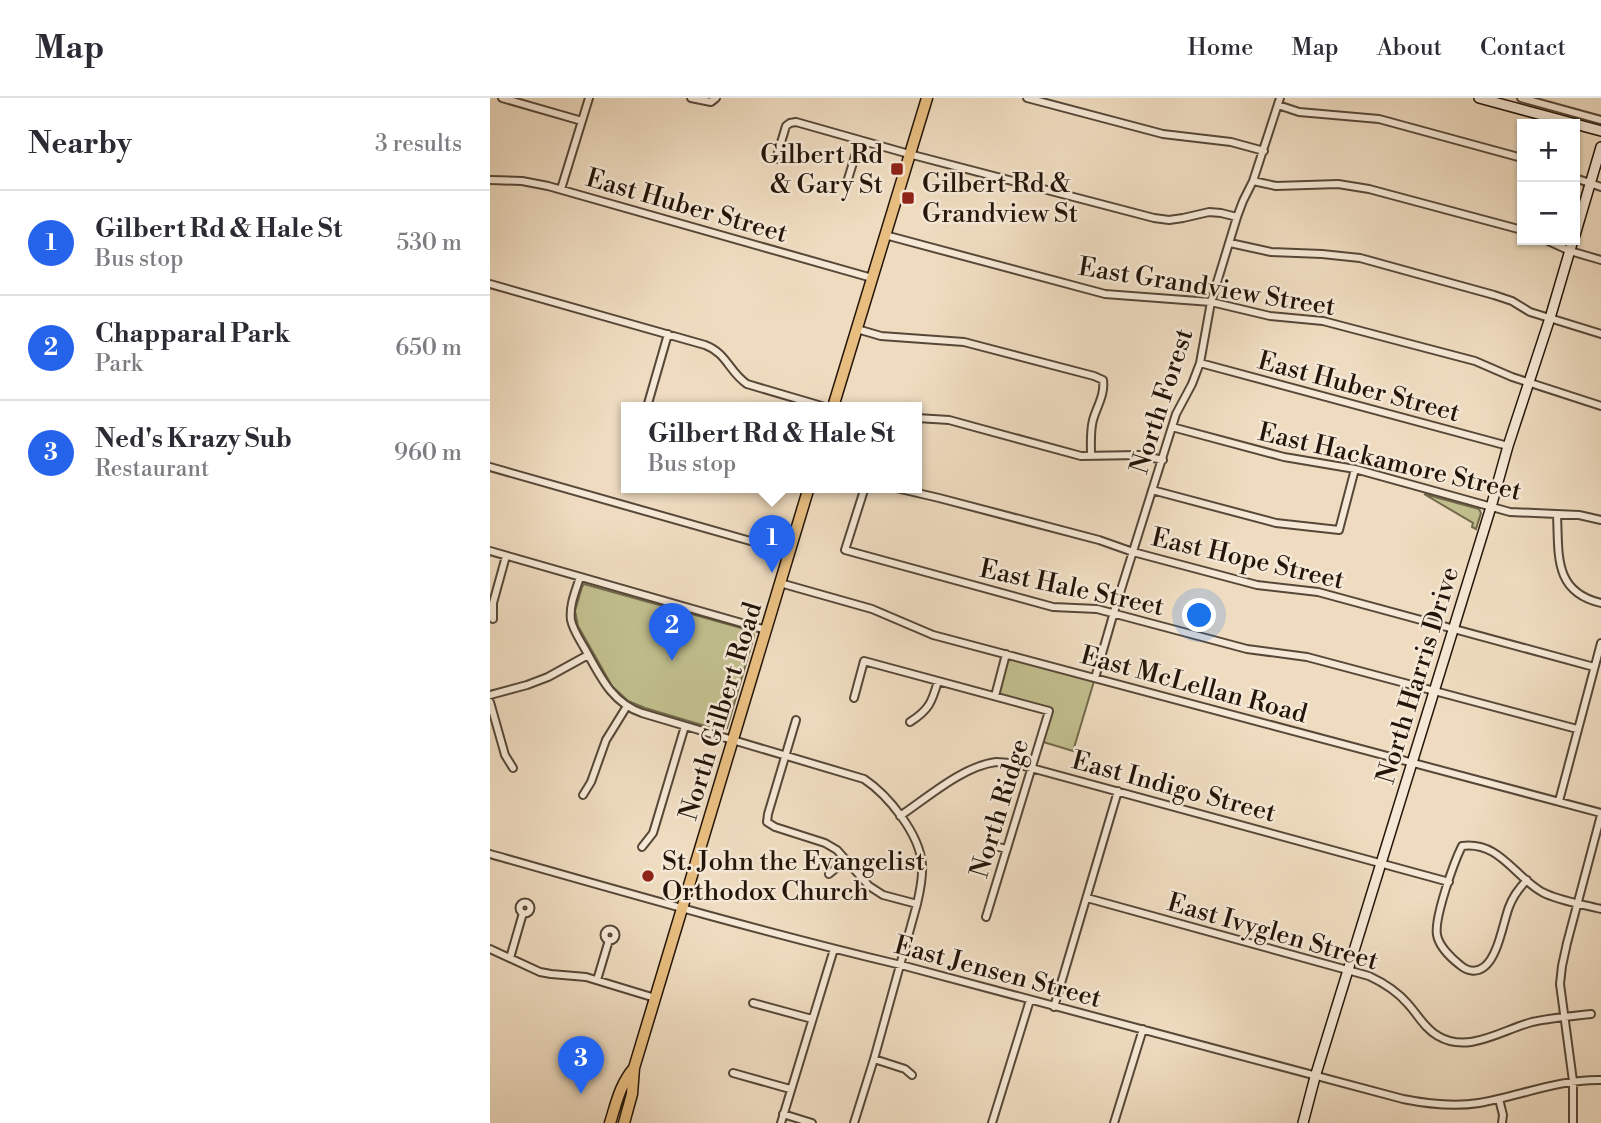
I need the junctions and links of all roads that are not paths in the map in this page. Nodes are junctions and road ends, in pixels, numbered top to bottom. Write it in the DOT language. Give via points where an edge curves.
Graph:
graph roads {
  1 [pos="502,98"];
  2 [pos="589,98"];
  3 [pos="691,98"];
  4 [pos="927,98"];
  5 [pos="1027,98"];
  6 [pos="1479,98"];
  7 [pos="1521,98"];
  8 [pos="715,100"];
  9 [pos="1279,102"];
  10 [pos="1601,120"];
  11 [pos="582,121"];
  12 [pos="1601,131"];
  13 [pos="860,140"];
  14 [pos="1601,147"];
  15 [pos="1264,151"];
  16 [pos="909,154"];
  17 [pos="1517,157"];
  18 [pos="776,159"];
  19 [pos="848,179"];
  20 [pos="490,180"];
  21 [pos="1580,180"];
  22 [pos="1253,181"];
  23 [pos="1590,184"];
  24 [pos="1601,187"];
  25 [pos="561,190"];
  26 [pos="1237,217"];
  27 [pos="1580,217"];
  28 [pos="1517,229"];
  29 [pos="885,235"];
  30 [pos="1230,243"];
  31 [pos="1557,245"];
  32 [pos="1572,245"];
  33 [pos="1570,251"];
  34 [pos="1601,260"];
  35 [pos="872,278"];
  36 [pos="490,284"];
  37 [pos="1211,302"];
  38 [pos="1550,318"];
  39 [pos="857,329"];
  40 [pos="668,334"];
  41 [pos="1601,334"];
  42 [pos="1200,363"];
  43 [pos="1529,382"];
  44 [pos="648,402"];
  45 [pos="808,402"];
  46 [pos="835,402"];
  47 [pos="1601,406"];
  48 [pos="922,418"];
  49 [pos="1172,427"];
  50 [pos="1508,446"];
  51 [pos="1091,455"];
  52 [pos="1163,460"];
  53 [pos="490,467"];
  54 [pos="1355,469"];
  55 [pos="1152,490"];
  56 [pos="807,493"];
  57 [pos="863,493"];
  58 [pos="915,493"];
  59 [pos="1491,507"];
  60 [pos="1558,515"];
  61 [pos="1601,520"];
  62 [pos="490,551"];
  63 [pos="789,552"];
  64 [pos="1133,552"];
  65 [pos="506,556"];
  66 [pos="580,577"];
  67 [pos="780,583"];
  68 [pos="1601,603"];
  69 [pos="1114,612"];
  70 [pos="493,619"];
  71 [pos="1453,628"];
  72 [pos="766,630"];
  73 [pos="1601,643"];
  74 [pos="1006,654"];
  75 [pos="588,655"];
  76 [pos="1594,667"];
  77 [pos="1095,678"];
  78 [pos="938,681"];
  79 [pos="1435,691"];
  80 [pos="490,695"];
  81 [pos="995,696"];
  82 [pos="854,698"];
  83 [pos="490,702"];
  84 [pos="627,706"];
  85 [pos="796,720"];
  86 [pos="910,722"];
  87 [pos="685,726"];
  88 [pos="1577,729"];
  89 [pos="733,741"];
  90 [pos="785,757"];
  91 [pos="1413,763"];
  92 [pos="1033,767"];
  93 [pos="513,768"];
  94 [pos="1118,791"];
  95 [pos="583,794"];
  96 [pos="1559,802"];
  97 [pos="1601,814"];
  98 [pos="900,816"];
  99 [pos="995,846"];
  100 [pos="642,847"];
  101 [pos="1007,849"];
  102 [pos="490,854"];
  103 [pos="846,860"];
  104 [pos="1382,863"];
  105 [pos="829,874"];
  106 [pos="1527,880"];
  107 [pos="1449,882"];
  108 [pos="1087,898"];
  109 [pos="1578,903"];
  110 [pos="917,904"];
  111 [pos="682,908"];
  112 [pos="1601,909"];
  113 [pos="523,913"];
  114 [pos="986,917"];
  115 [pos="609,940"];
  116 [pos="490,949"];
  117 [pos="834,949"];
  118 [pos="510,958"];
  119 [pos="901,965"];
  120 [pos="1349,970"];
  121 [pos="597,980"];
  122 [pos="655,998"];
  123 [pos="1030,1000"];
  124 [pos="753,1003"];
  125 [pos="1054,1007"];
  126 [pos="1591,1014"];
  127 [pos="1419,1017"];
  128 [pos="1565,1017"];
  129 [pos="813,1019"];
  130 [pos="1412,1025"];
  131 [pos="1143,1029"];
  132 [pos="874,1059"];
  133 [pos="634,1068"];
  134 [pos="733,1073"];
  135 [pos="912,1074"];
  136 [pos="1315,1077"];
  137 [pos="1601,1080"];
  138 [pos="1573,1081"];
  139 [pos="790,1088"];
  140 [pos="1499,1099"];
  141 [pos="783,1114"];
  142 [pos="610,1123"];
  143 [pos="624,1123"];
  144 [pos="781,1123"];
  145 [pos="812,1123"];
  146 [pos="854,1123"];
  147 [pos="992,1123"];
  148 [pos="1114,1123"];
  149 [pos="1303,1123"];
  150 [pos="1502,1123"];
  151 [pos="1573,1123"];
  1 -- 11 [label="street"];
  2 -- 11 [label="street"];
  3 -- 8 [label="street"];
  4 -- 16 [label="main road"];
  5 -- 15 [label="street" via="1163,134"];
  6 -- 12 [label="street"];
  7 -- 10 [label="street"];
  9 -- 15 [label="street, North Forest"];
  9 -- 17 [label="street" via="1299,112 1380,119"];
  11 -- 25 [label="street"];
  13 -- 16 [label="street"];
  13 -- 18 [label="street" via="793,122 785,129"];
  13 -- 19 [label="street"];
  14 -- 23 [label="street"];
  15 -- 22 [label="street, North Forest"];
  16 -- 26 [label="street" via="1154,218 1169,220 1209,212"];
  16 -- 29 [label="main road"];
  20 -- 25 [label="street, East Huber Street" via="531,182"];
  21 -- 23 [label="street"];
  22 -- 26 [label="street, North Forest"];
  22 -- 28 [label="street" via="1369,189"];
  23 -- 24 [label="street"];
  23 -- 27 [label="street"];
  25 -- 35 [label="street, East Huber Street"];
  26 -- 30 [label="street, North Forest"];
  29 -- 35 [label="main road"];
  29 -- 37 [label="street, East Grandview Street" via="1105,294"];
  30 -- 37 [label="street, North Forest"];
  30 -- 38 [label="street" via="1271,252 1360,258 1513,301"];
  31 -- 33 [label="street"];
  32 -- 33 [label="street, North Harris Drive"];
  33 -- 34 [label="street"];
  33 -- 38 [label="street, North Harris Drive"];
  35 -- 39 [label="main road"];
  36 -- 40 [label="street"];
  37 -- 42 [label="street, North Forest"];
  37 -- 43 [label="street, East Grandview Street" via="1270,316 1323,321 1475,361"];
  38 -- 41 [label="street"];
  38 -- 43 [label="street, North Harris Drive"];
  39 -- 46 [label="main road"];
  39 -- 51 [label="street" via="881,336 964,342 1103,380 1093,419"];
  40 -- 44 [label="street"];
  40 -- 45 [label="street" via="716,350 747,384"];
  42 -- 49 [label="street, North Forest"];
  42 -- 50 [label="street, East Huber Street"];
  43 -- 47 [label="street, East Grandview Street"];
  43 -- 50 [label="street, North Harris Drive"];
  48 -- 51 [label="street" via="950,420"];
  49 -- 52 [label="street, North Forest"];
  49 -- 54 [label="street, East Hackamore Street" via="1284,457"];
  50 -- 59 [label="street, North Harris Drive"];
  51 -- 52 [label="street"];
  52 -- 55 [label="street, North Forest"];
  53 -- 63 [label="street"];
  54 -- 55 [label="street" via="1339,530 1276,523"];
  54 -- 59 [label="street, East Hackamore Street"];
  55 -- 64 [label="street, North Forest"];
  56 -- 63 [label="main road, North Gilbert Road"];
  57 -- 69 [label="street, East Hale Street" via="845,550 1053,607"];
  58 -- 64 [label="street, East Hope Street"];
  59 -- 60 [label="street, East Hackamore Street"];
  59 -- 71 [label="street, North Harris Drive"];
  60 -- 61 [label="street, East Hackamore Street"];
  60 -- 68 [label="street" via="1560,569 1576,591"];
  62 -- 65 [label="street"];
  63 -- 67 [label="main road, North Gilbert Road"];
  64 -- 69 [label="street, North Forest"];
  64 -- 71 [label="street, East Hope Street" via="1257,584 1318,592"];
  65 -- 66 [label="street"];
  65 -- 70 [label="street"];
  66 -- 72 [label="street"];
  66 -- 75 [label="street" via="571,620"];
  67 -- 72 [label="main road, North Gilbert Road"];
  67 -- 74 [label="street, East McLellan Road" via="859,604 933,635"];
  69 -- 77 [label="street, North Forest"];
  69 -- 79 [label="street, East Hale Street" via="1247,649 1307,657"];
  71 -- 76 [label="street, East Hope Street"];
  71 -- 79 [label="street, North Harris Drive"];
  72 -- 89 [label="main road, North Gilbert Road"];
  73 -- 76 [label="street"];
  74 -- 77 [label="street, East McLellan Road"];
  74 -- 81 [label="street"];
  75 -- 80 [label="street" via="538,681"];
  75 -- 84 [label="street" via="606,687"];
  76 -- 88 [label="street"];
  77 -- 91 [label="street, East McLellan Road"];
  78 -- 81 [label="street"];
  78 -- 82 [label="street" via="864,661"];
  78 -- 86 [label="street" via="928,708"];
  79 -- 88 [label="street, East Hale Street"];
  79 -- 91 [label="street, North Harris Drive"];
  81 -- 92 [label="street, North Ridge" via="1049,711"];
  83 -- 93 [label="street"];
  84 -- 87 [label="street"];
  84 -- 95 [label="street" via="606,740"];
  85 -- 90 [label="street"];
  87 -- 89 [label="street"];
  87 -- 100 [label="street" via="653,833"];
  88 -- 96 [label="street"];
  89 -- 90 [label="street"];
  89 -- 111 [label="main road, North Gilbert Road"];
  90 -- 98 [label="street" via="864,779 884,794"];
  90 -- 103 [label="street" via="767,822 825,843"];
  91 -- 96 [label="street, East McLellan Road"];
  91 -- 104 [label="street, North Harris Drive"];
  92 -- 94 [label="street, East Indigo Street"];
  92 -- 98 [label="street, East Indigo Street" via="996,762 977,767"];
  92 -- 101 [label="street, North Ridge"];
  94 -- 104 [label="street, East Indigo Street"];
  94 -- 108 [label="street"];
  96 -- 97 [label="street, East McLellan Road"];
  97 -- 109 [label="street"];
  98 -- 110 [label="street" via="920,852"];
  99 -- 101 [label="street"];
  101 -- 114 [label="street, North Ridge"];
  102 -- 111 [label="street, East Jensen Street"];
  103 -- 105 [label="street"];
  103 -- 110 [label="street" via="883,895"];
  104 -- 107 [label="street, East Indigo Street"];
  104 -- 120 [label="street, North Harris Drive"];
  106 -- 107 [label="street" via="1502,856 1470,845 1462,846"];
  106 -- 107 [label="street" via="1510,905 1489,962 1474,971 1457,963 1437,933"];
  106 -- 109 [label="street" via="1543,892"];
  108 -- 120 [label="street, East Ivyglen Street"];
  108 -- 125 [label="street"];
  109 -- 112 [label="street"];
  109 -- 128 [label="street" via="1562,966"];
  110 -- 119 [label="street"];
  111 -- 117 [label="street, East Jensen Street"];
  111 -- 122 [label="main road, North Gilbert Road"];
  113 -- 118 [label="street"];
  115 -- 121 [label="street"];
  116 -- 118 [label="street"];
  117 -- 119 [label="street, East Jensen Street"];
  117 -- 129 [label="street"];
  118 -- 121 [label="street" via="546,974"];
  119 -- 123 [label="street, East Jensen Street"];
  119 -- 132 [label="street"];
  120 -- 127 [label="street, East Ivyglen Street" via="1386,983"];
  120 -- 136 [label="street, North Harris Drive"];
  121 -- 122 [label="street"];
  122 -- 133 [label="main road, North Gilbert Road"];
  123 -- 125 [label="street, East Jensen Street"];
  123 -- 147 [label="street"];
  124 -- 129 [label="street"];
  125 -- 131 [label="street, East Jensen Street"];
  126 -- 128 [label="street, East Ivyglen Street"];
  127 -- 128 [label="street, East Ivyglen Street" via="1437,1036 1472,1042"];
  127 -- 130 [label="street"];
  128 -- 138 [label="street"];
  129 -- 139 [label="street"];
  131 -- 136 [label="street, East Jensen Street"];
  131 -- 148 [label="street"];
  132 -- 135 [label="street"];
  132 -- 146 [label="street"];
  133 -- 142 [label="main road, North Gilbert Road" via="624,1082"];
  133 -- 143 [label="main road, North Gilbert Road"];
  134 -- 139 [label="street"];
  136 -- 140 [label="street, East Jensen Street" via="1439,1105"];
  136 -- 149 [label="street, North Harris Drive"];
  137 -- 138 [label="street, East Jensen Street"];
  138 -- 140 [label="street, East Jensen Street"];
  138 -- 151 [label="street"];
  139 -- 141 [label="street"];
  140 -- 150 [label="street"];
  141 -- 144 [label="street"];
  141 -- 145 [label="street"];
}
